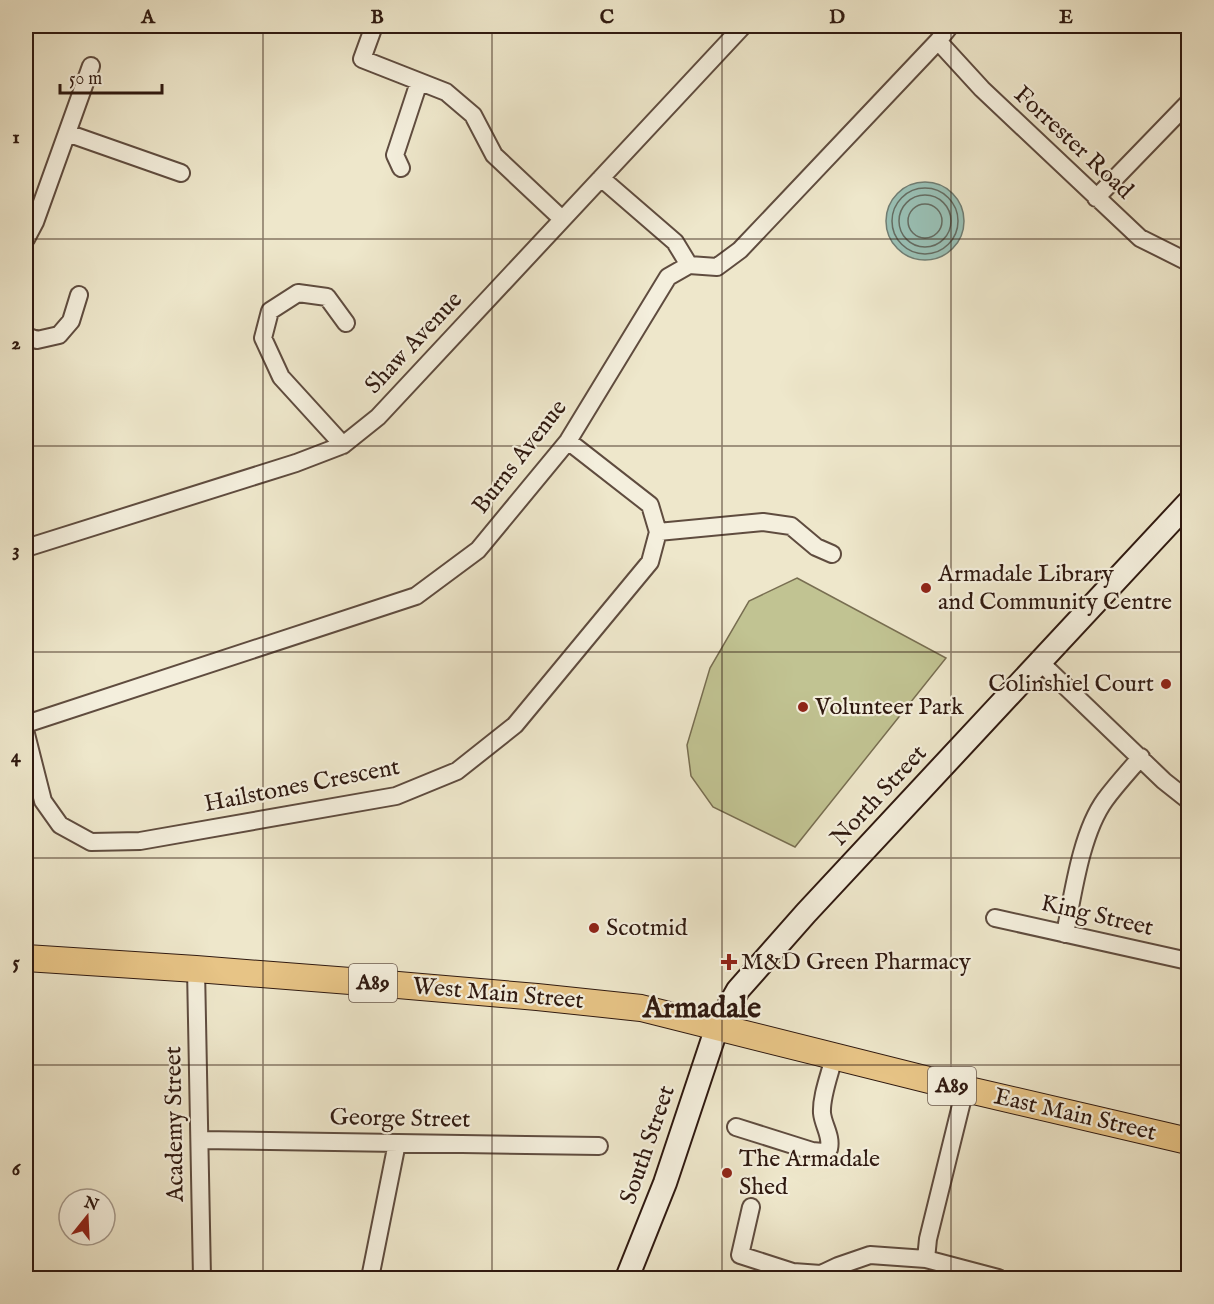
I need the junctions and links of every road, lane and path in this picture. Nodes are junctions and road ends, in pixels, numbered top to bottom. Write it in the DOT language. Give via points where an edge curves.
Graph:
graph roads {
  1 [pos="374,26"];
  2 [pos="743,26"];
  3 [pos="950,26"];
  4 [pos="938,41"];
  5 [pos="91,66"];
  6 [pos="419,82"];
  7 [pos="1188,103"];
  8 [pos="67,133"];
  9 [pos="401,168"];
  10 [pos="181,173"];
  11 [pos="601,178"];
  12 [pos="1096,198"];
  13 [pos="562,219"];
  14 [pos="30,220"];
  15 [pos="26,239"];
  16 [pos="1188,262"];
  17 [pos="689,265"];
  18 [pos="79,295"];
  19 [pos="346,323"];
  20 [pos="26,336"];
  21 [pos="568,441"];
  22 [pos="343,445"];
  23 [pos="1188,503"];
  24 [pos="658,532"];
  25 [pos="26,548"];
  26 [pos="832,554"];
  27 [pos="1040,662"];
  28 [pos="26,724"];
  29 [pos="26,734"];
  30 [pos="1141,757"];
  31 [pos="1188,800"];
  32 [pos="995,918"];
  33 [pos="1065,934"];
  34 [pos="26,958"];
  35 [pos="1188,961"];
  36 [pos="196,969"];
  37 [pos="717,1027"];
  38 [pos="834,1057"];
  39 [pos="965,1089"];
  40 [pos="736,1127"];
  41 [pos="200,1140"];
  42 [pos="1188,1142"];
  43 [pos="397,1143"];
  44 [pos="599,1146"];
  45 [pos="751,1207"];
  46 [pos="926,1260"];
  47 [pos="820,1276"];
  48 [pos="202,1278"];
  49 [pos="370,1278"];
  50 [pos="627,1278"];
  51 [pos="998,1278"];
  1 -- 6 [label="street" via="362,59"];
  2 -- 11 [label="street, Shaw Avenue"];
  3 -- 4 [label="street"];
  4 -- 12 [label="street, Forrester Road" via="982,89"];
  4 -- 17 [label="street" via="740,250 717,267"];
  5 -- 8 [label="street"];
  6 -- 9 [label="street" via="395,155"];
  6 -- 13 [label="street" via="446,92 473,115 495,155"];
  7 -- 12 [label="street"];
  8 -- 10 [label="street"];
  8 -- 14 [label="street"];
  11 -- 13 [label="street, Shaw Avenue"];
  11 -- 17 [label="street" via="675,242"];
  12 -- 16 [label="street, Forrester Road" via="1140,238"];
  13 -- 22 [label="street, Shaw Avenue" via="378,417"];
  14 -- 15 [label="street"];
  17 -- 21 [label="street, Burns Avenue" via="668,277"];
  18 -- 20 [label="street" via="71,321 59,335 37,340"];
  19 -- 22 [label="street" via="327,297 298,293 270,311 263,338 281,377"];
  21 -- 24 [label="street" via="650,505"];
  21 -- 28 [label="street, Burns Avenue" via="478,550 416,596"];
  22 -- 25 [label="street, Shaw Avenue"];
  23 -- 27 [label="main road, North Street"];
  24 -- 26 [label="street" via="763,522 790,526 816,547"];
  24 -- 29 [label="street, Hailstones Crescent" via="650,562 515,725 457,771 396,796 140,841 91,842 60,825 43,801"];
  27 -- 30 [label="street"];
  27 -- 37 [label="main road, North Street" via="806,913 738,990"];
  30 -- 31 [label="street"];
  30 -- 33 [label="street" via="1104,801 1091,825"];
  32 -- 33 [label="street, King Street"];
  33 -- 35 [label="street, King Street"];
  34 -- 36 [label="main road, West Main Street / A89"];
  36 -- 37 [label="main road, West Main Street / A89" via="641,1008"];
  36 -- 41 [label="street, Academy Street"];
  37 -- 38 [label="main road, East Main Street / A89"];
  37 -- 50 [label="main road, South Street" via="665,1183"];
  38 -- 39 [label="main road, East Main Street / A89"];
  38 -- 40 [label="street" via="822,1114 831,1143 829,1149 812,1151"];
  39 -- 42 [label="main road, East Main Street / A89"];
  39 -- 46 [label="street"];
  41 -- 43 [label="street, George Street"];
  41 -- 48 [label="street, Academy Street"];
  43 -- 44 [label="street, George Street"];
  43 -- 49 [label="street"];
  45 -- 47 [label="street" via="740,1255"];
  46 -- 47 [label="street" via="870,1256"];
  46 -- 51 [label="street"];
}
